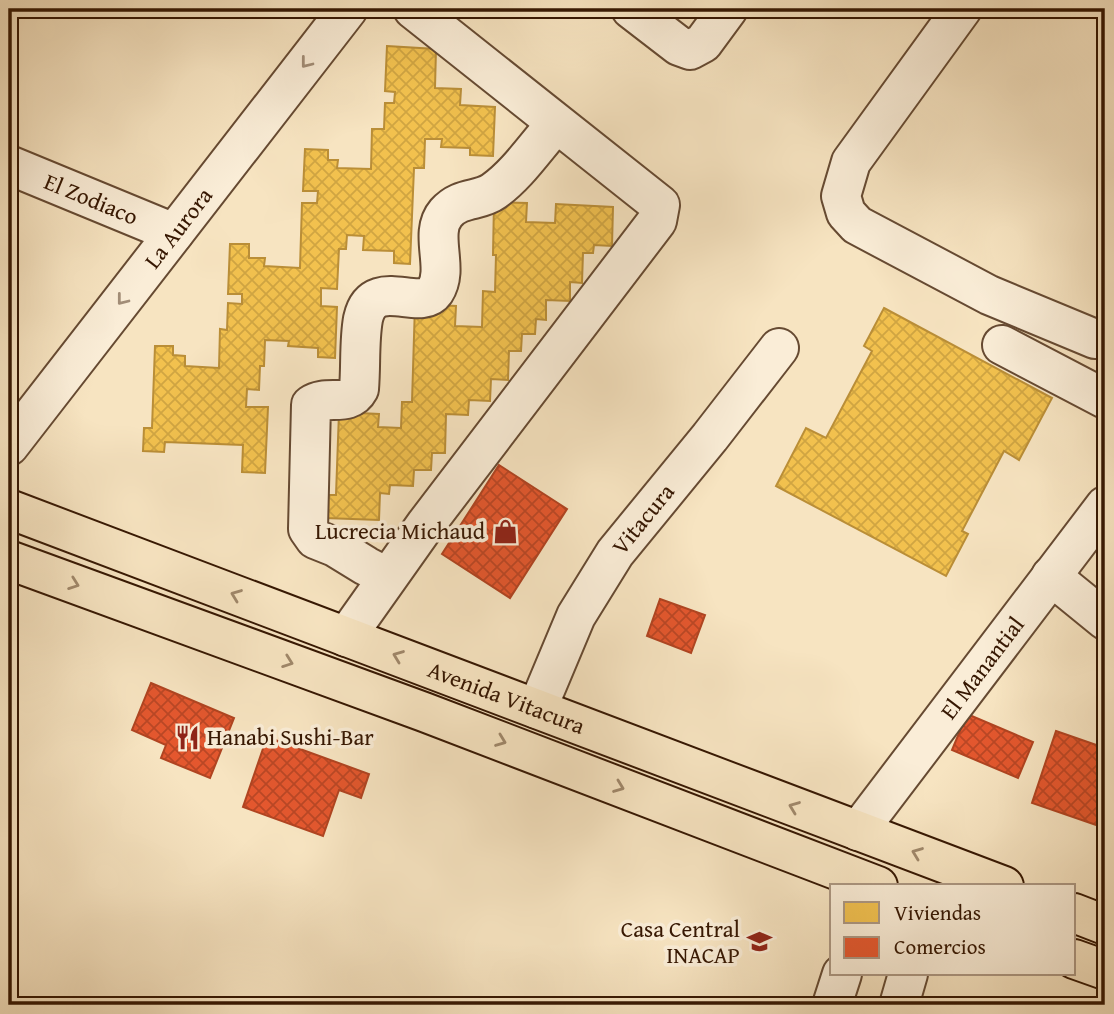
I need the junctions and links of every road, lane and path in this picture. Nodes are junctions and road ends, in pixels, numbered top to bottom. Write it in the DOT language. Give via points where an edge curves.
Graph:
graph roads {
  1 [pos="348,9"];
  2 [pos="412,9"];
  3 [pos="631,9"];
  4 [pos="728,9"];
  5 [pos="962,9"];
  6 [pos="556,124"];
  7 [pos="9,165"];
  8 [pos="174,233"];
  9 [pos="1105,339"];
  10 [pos="1002,345"];
  11 [pos="779,348"];
  12 [pos="1105,399"];
  13 [pos="9,446"];
  14 [pos="1105,506"];
  15 [pos="9,509"];
  16 [pos="9,560"];
  17 [pos="9,572"];
  18 [pos="1051,576"];
  19 [pos="387,577"];
  20 [pos="1105,620"];
  21 [pos="346,637"];
  22 [pos="537,709"];
  23 [pos="858,831"];
  24 [pos="804,858"];
  25 [pos="869,884"];
  26 [pos="999,884"];
  27 [pos="1076,914"];
  28 [pos="1105,925"];
  29 [pos="1076,959"];
  30 [pos="1105,970"];
  31 [pos="841,976"];
  32 [pos="907,976"];
  33 [pos="832,1005"];
  34 [pos="899,1005"];
  1 -- 8 [label="street, La Aurora, one-way"];
  2 -- 6 [label="street"];
  3 -- 4 [label="street" via="690,50 702,43"];
  5 -- 9 [label="street" via="851,162 841,196 846,213 857,225 989,295 1095,339"];
  6 -- 19 [label="street" via="660,205 657,221"];
  6 -- 19 [label="street" via="505,182 490,194 459,202 446,213 439,224 439,281 434,292 427,297 374,299 363,318 356,396 311,405 308,529 315,539"];
  7 -- 8 [label="street, El Zodiaco"];
  8 -- 13 [label="street, La Aurora, one-way"];
  10 -- 12 [label="street"];
  11 -- 22 [label="street, Vitacura" via="615,553 576,617"];
  14 -- 18 [label="street, El Manantial"];
  21 -- 15 [label="main road, Avenida Vitacura, one-way"];
  16 -- 17 [label="street"];
  16 -- 24 [label="main road, Avenida Vitacura, one-way"];
  18 -- 20 [label="street"];
  18 -- 23 [label="street, El Manantial"];
  19 -- 21 [label="street"];
  22 -- 21 [label="main road, Avenida Vitacura, one-way"];
  23 -- 22 [label="main road, Avenida Vitacura, one-way"];
  23 -- 24 [label="main road" via="836,848"];
  26 -- 23 [label="main road, Avenida Vitacura, one-way"];
  24 -- 25 [label="main road, Avenida Vitacura"];
  27 -- 28 [label="main road"];
  29 -- 30 [label="main road"];
  31 -- 33 [label="street"];
  32 -- 34 [label="street"];
}
